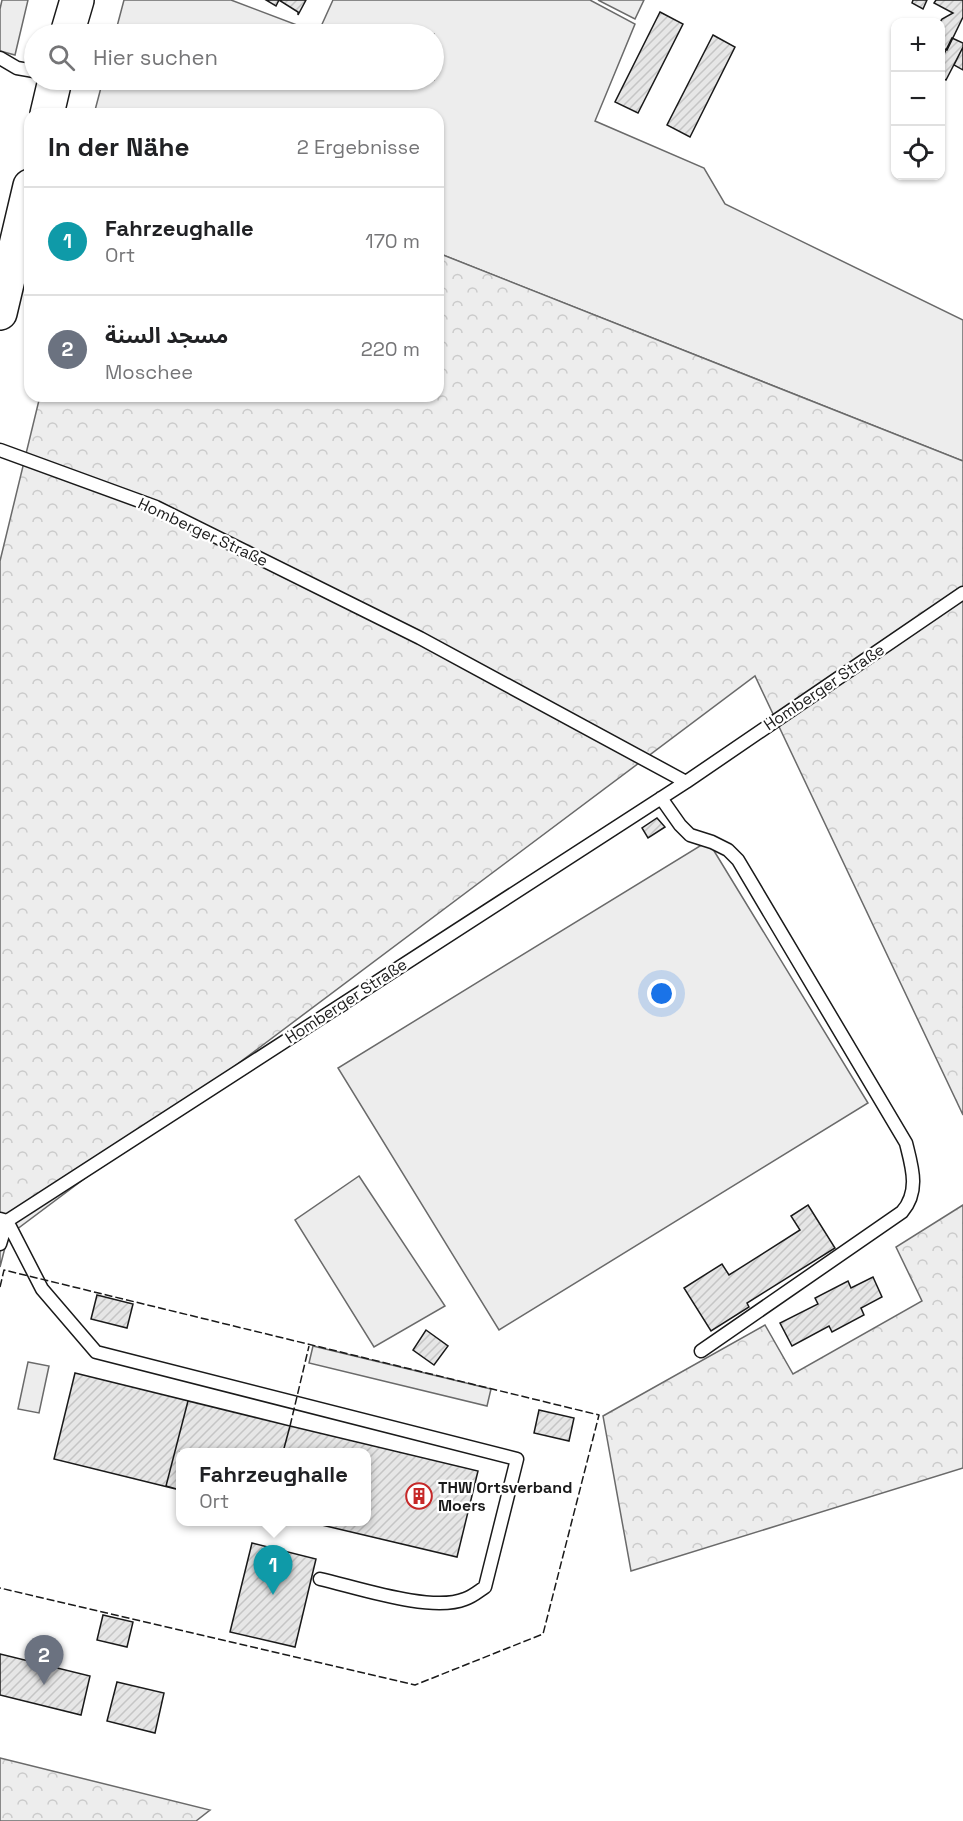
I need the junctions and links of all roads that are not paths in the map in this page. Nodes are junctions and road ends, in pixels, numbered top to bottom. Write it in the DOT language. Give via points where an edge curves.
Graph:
graph roads {
  1 [pos="77,0"];
  2 [pos="70,24"];
  3 [pos="0,58"];
  4 [pos="24,69"];
  5 [pos="53,90"];
  6 [pos="48,108"];
  7 [pos="24,211"];
  8 [pos="0,313"];
  9 [pos="0,450"];
  10 [pos="963,593"];
  11 [pos="686,782"];
  12 [pos="661,798"];
  13 [pos="3,1220"];
  14 [pos="0,1244"];
  15 [pos="701,1352"];
  16 [pos="320,1579"];
  1 -- 2 [label="main road"];
  3 -- 4 [label="lane"];
  5 -- 6 [label="main road"];
  7 -- 8 [label="main road"];
  9 -- 11 [label="lane, Homberger Straße" via="156,507 420,638"];
  10 -- 11 [label="lane, Homberger Straße"];
  11 -- 12 [label="lane, Homberger Straße"];
  12 -- 13 [label="lane, Homberger Straße"];
  12 -- 15 [label="lane" via="690,835 728,850 738,860 906,1143 913,1170 910,1203 902,1212"];
  13 -- 14 [label="lane"];
  13 -- 16 [label="lane" via="42,1289 96,1353 517,1459 485,1587 465,1599 440,1604"];
}
